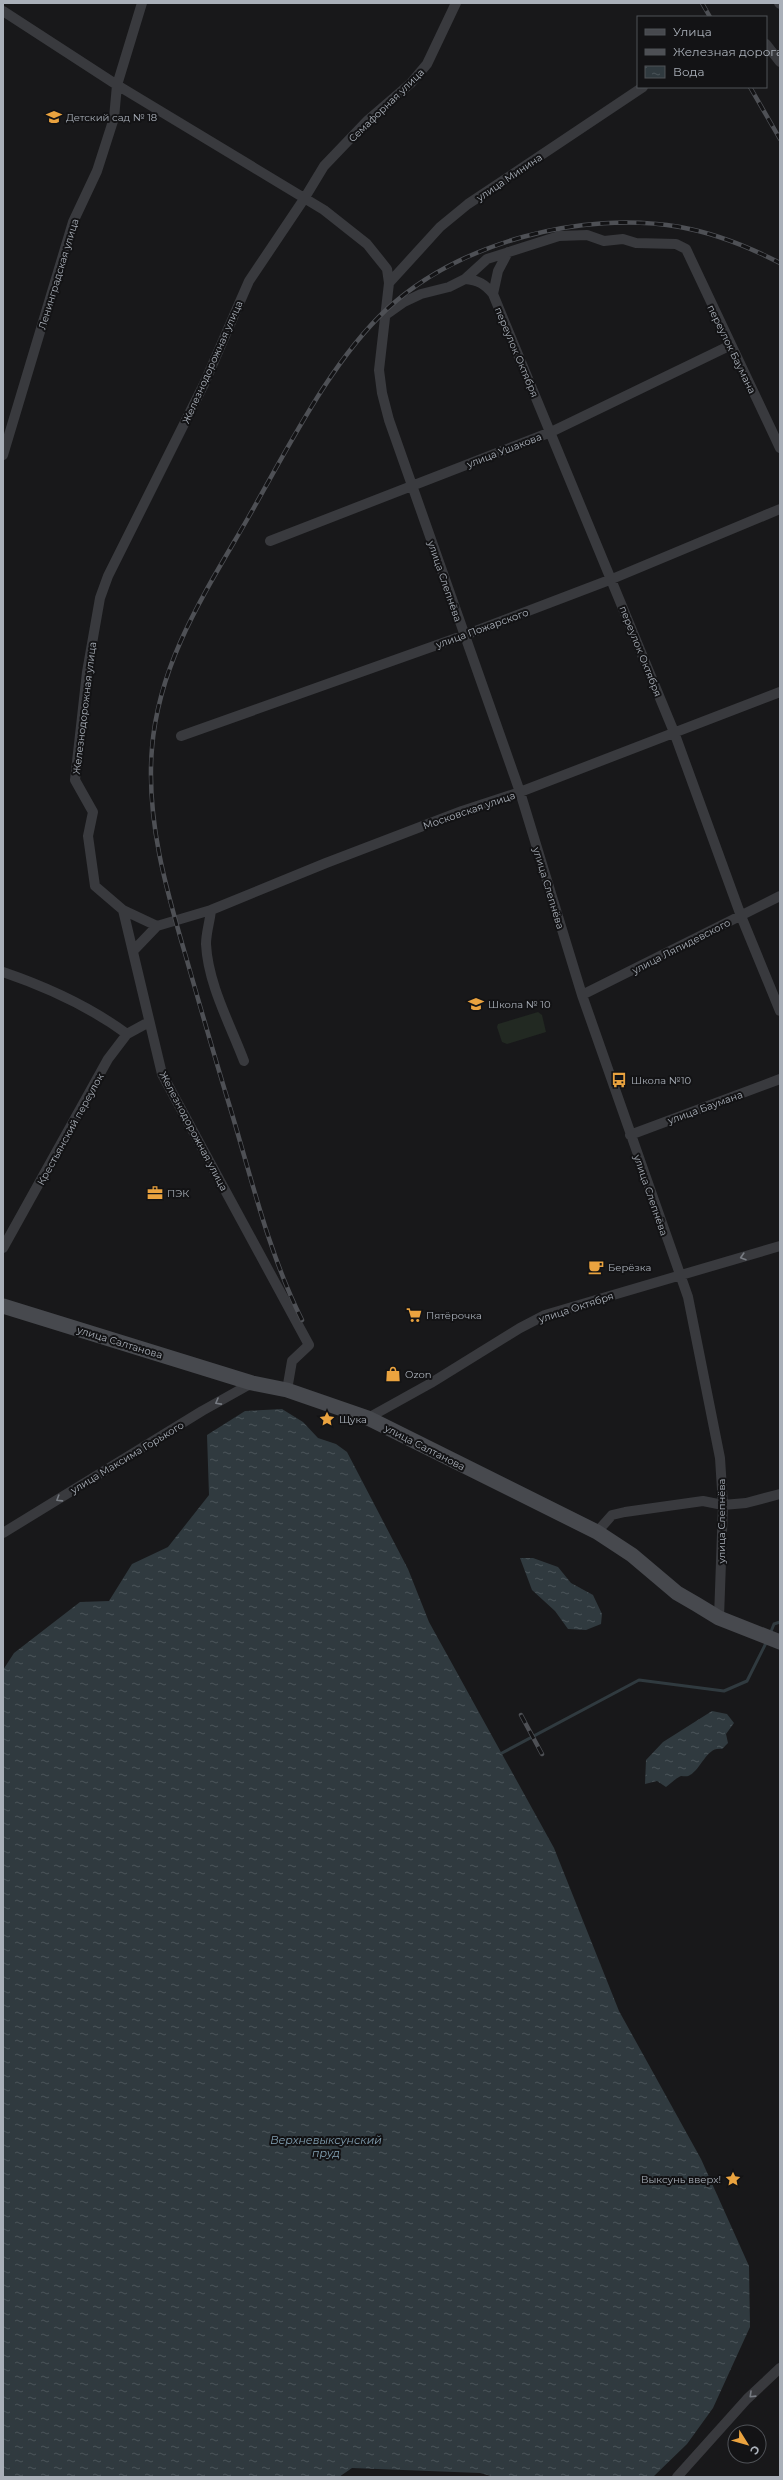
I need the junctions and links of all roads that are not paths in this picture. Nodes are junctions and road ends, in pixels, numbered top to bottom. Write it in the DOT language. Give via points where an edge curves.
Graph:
graph roads {
  1 [pos="142,3"];
  2 [pos="456,3"];
  3 [pos="3,11"];
  4 [pos="767,45"];
  5 [pos="780,62"];
  6 [pos="117,85"];
  7 [pos="642,88"];
  8 [pos="304,199"];
  9 [pos="508,252"];
  10 [pos="465,279"];
  11 [pos="389,283"];
  12 [pos="493,294"];
  13 [pos="387,314"];
  14 [pos="731,345"];
  15 [pos="550,432"];
  16 [pos="780,448"];
  17 [pos="3,455"];
  18 [pos="412,486"];
  19 [pos="780,509"];
  20 [pos="270,541"];
  21 [pos="612,579"];
  22 [pos="465,635"];
  23 [pos="780,692"];
  24 [pos="674,732"];
  25 [pos="181,736"];
  26 [pos="520,792"];
  27 [pos="780,896"];
  28 [pos="123,910"];
  29 [pos="211,910"];
  30 [pos="741,916"];
  31 [pos="157,926"];
  32 [pos="134,950"];
  33 [pos="3,972"];
  34 [pos="582,995"];
  35 [pos="780,1011"];
  36 [pos="149,1022"];
  37 [pos="127,1034"];
  38 [pos="244,1061"];
  39 [pos="780,1079"];
  40 [pos="630,1135"];
  41 [pos="780,1246"];
  42 [pos="3,1248"];
  43 [pos="682,1276"];
  44 [pos="3,1306"];
  45 [pos="252,1383"];
  46 [pos="287,1390"];
  47 [pos="368,1418"];
  48 [pos="780,1494"];
  49 [pos="723,1505"];
  50 [pos="597,1532"];
  51 [pos="3,1533"];
  52 [pos="719,1618"];
  53 [pos="780,1642"];
  54 [pos="780,2368"];
  55 [pos="677,2477"];
  1 -- 6 [label="street, Ленинградская улица"];
  2 -- 8 [label="street, Семафорная улица" via="427,64 411,83 368,120 324,166"];
  3 -- 6 [label="street, улица Слепнёва"];
  4 -- 5 [label="street"];
  6 -- 8 [label="street, улица Слепнёва"];
  6 -- 17 [label="street, Ленинградская улица" via="114,118 97,171 73,222"];
  7 -- 11 [label="street, улица Минина" via="468,204 440,227"];
  8 -- 11 [label="street, улица Слепнёва" via="324,210 367,244 387,269"];
  8 -- 28 [label="street, Железнодорожная улица" via="249,281 204,384 118,555 100,598 87,672 76,780 93,812 88,836 95,886"];
  9 -- 10 [label="street" via="487,259"];
  9 -- 12 [label="street, переулок Октября" via="498,271"];
  9 -- 14 [label="street, переулок Баумана" via="559,236 587,235 604,241 623,239 636,243 676,244 686,249"];
  10 -- 12 [label="street, переулок Октября" via="476,280"];
  10 -- 13 [label="street" via="449,287 421,294"];
  11 -- 13 [label="street, улица Слепнёва"];
  12 -- 15 [label="street, переулок Октября"];
  13 -- 18 [label="street, улица Слепнёва" via="380,354 382,393"];
  14 -- 15 [label="street, улица Ушакова"];
  14 -- 16 [label="street, переулок Баумана"];
  15 -- 18 [label="street, улица Ушакова"];
  15 -- 21 [label="street, переулок Октября"];
  18 -- 20 [label="street, улица Ушакова"];
  18 -- 22 [label="street, улица Слепнёва"];
  19 -- 21 [label="street, улица Пожарского"];
  21 -- 22 [label="street, улица Пожарского"];
  21 -- 24 [label="street, переулок Октября"];
  22 -- 25 [label="street, улица Пожарского"];
  22 -- 26 [label="street, улица Слепнёва"];
  23 -- 24 [label="street, Московская улица"];
  24 -- 26 [label="street, Московская улица"];
  24 -- 30 [label="street, переулок Октября"];
  26 -- 29 [label="street, Московская улица" via="462,811"];
  26 -- 34 [label="street, улица Слепнёва"];
  27 -- 30 [label="street, улица Ляпидевского"];
  28 -- 31 [label="street"];
  28 -- 32 [label="street, Железнодорожная улица"];
  29 -- 31 [label="street, Московская улица"];
  29 -- 38 [label="street" via="206,942 212,979"];
  30 -- 34 [label="street, улица Ляпидевского"];
  30 -- 35 [label="street, переулок Октября"];
  31 -- 32 [label="street"];
  32 -- 36 [label="street, Железнодорожная улица"];
  33 -- 37 [label="street" via="100,1014"];
  34 -- 40 [label="street, улица Слепнёва"];
  36 -- 37 [label="street, Крестьянский переулок"];
  36 -- 46 [label="street, Железнодорожная улица" via="162,1074 309,1345 292,1360"];
  37 -- 42 [label="street, Крестьянский переулок" via="108,1059"];
  39 -- 40 [label="street, улица Баумана"];
  40 -- 43 [label="street, улица Слепнёва" via="666,1239"];
  41 -- 43 [label="street, улица Октября, one-way"];
  43 -- 47 [label="street, улица Октября" via="545,1315"];
  43 -- 49 [label="street, улица Слепнёва" via="720,1458"];
  44 -- 45 [label="main road, улица Салтанова"];
  45 -- 46 [label="main road, улица Салтанова"];
  45 -- 51 [label="street, улица Максима Горького, one-way"];
  46 -- 47 [label="main road, улица Салтанова"];
  47 -- 50 [label="main road, улица Салтанова"];
  48 -- 49 [label="street" via="746,1503"];
  49 -- 50 [label="street" via="703,1501 625,1512 612,1515"];
  49 -- 52 [label="street, улица Слепнёва"];
  50 -- 52 [label="main road, улица Салтанова" via="632,1555 678,1593"];
  52 -- 53 [label="main road, улица Салтанова"];
  54 -- 55 [label="street, one-way" via="747,2400"];
}
